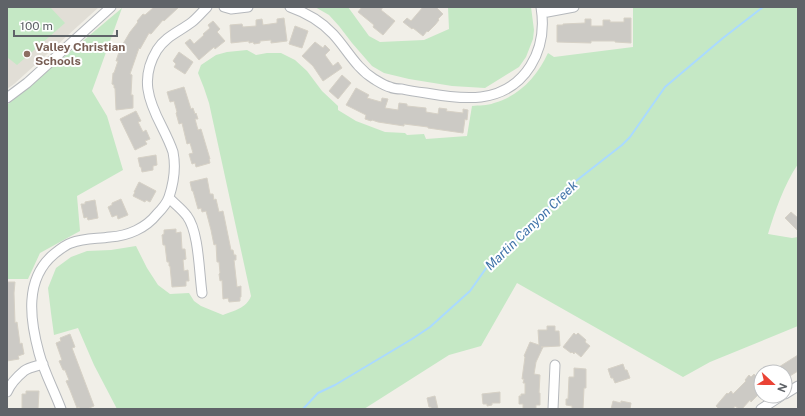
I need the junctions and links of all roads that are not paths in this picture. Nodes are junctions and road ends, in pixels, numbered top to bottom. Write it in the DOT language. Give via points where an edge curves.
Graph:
graph roads {
  1 [pos="111,7"];
  2 [pos="207,7"];
  3 [pos="224,7"];
  4 [pos="248,7"];
  5 [pos="290,7"];
  6 [pos="574,7"];
  7 [pos="541,10"];
  8 [pos="7,98"];
  9 [pos="169,198"];
  10 [pos="202,293"];
  11 [pos="43,364"];
  12 [pos="555,365"];
  13 [pos="7,392"];
  14 [pos="61,409"];
  15 [pos="553,409"];
  1 -- 8 [label="street" via="32,79"];
  2 -- 9 [label="street" via="192,22 163,43 149,70 149,97 170,143 174,161 174,180"];
  3 -- 4 [label="street"];
  5 -- 7 [label="street" via="324,25 358,66 374,79 391,88 450,97 480,97 493,94 506,89 523,76 533,62 541,43"];
  6 -- 7 [label="street"];
  9 -- 10 [label="street" via="188,217 196,238"];
  9 -- 11 [label="street" via="154,218 140,229 122,236 90,238 71,243 49,258 35,282 31,302 33,327"];
  11 -- 13 [label="street" via="24,371"];
  11 -- 14 [label="street"];
  12 -- 15 [label="street"];
}
